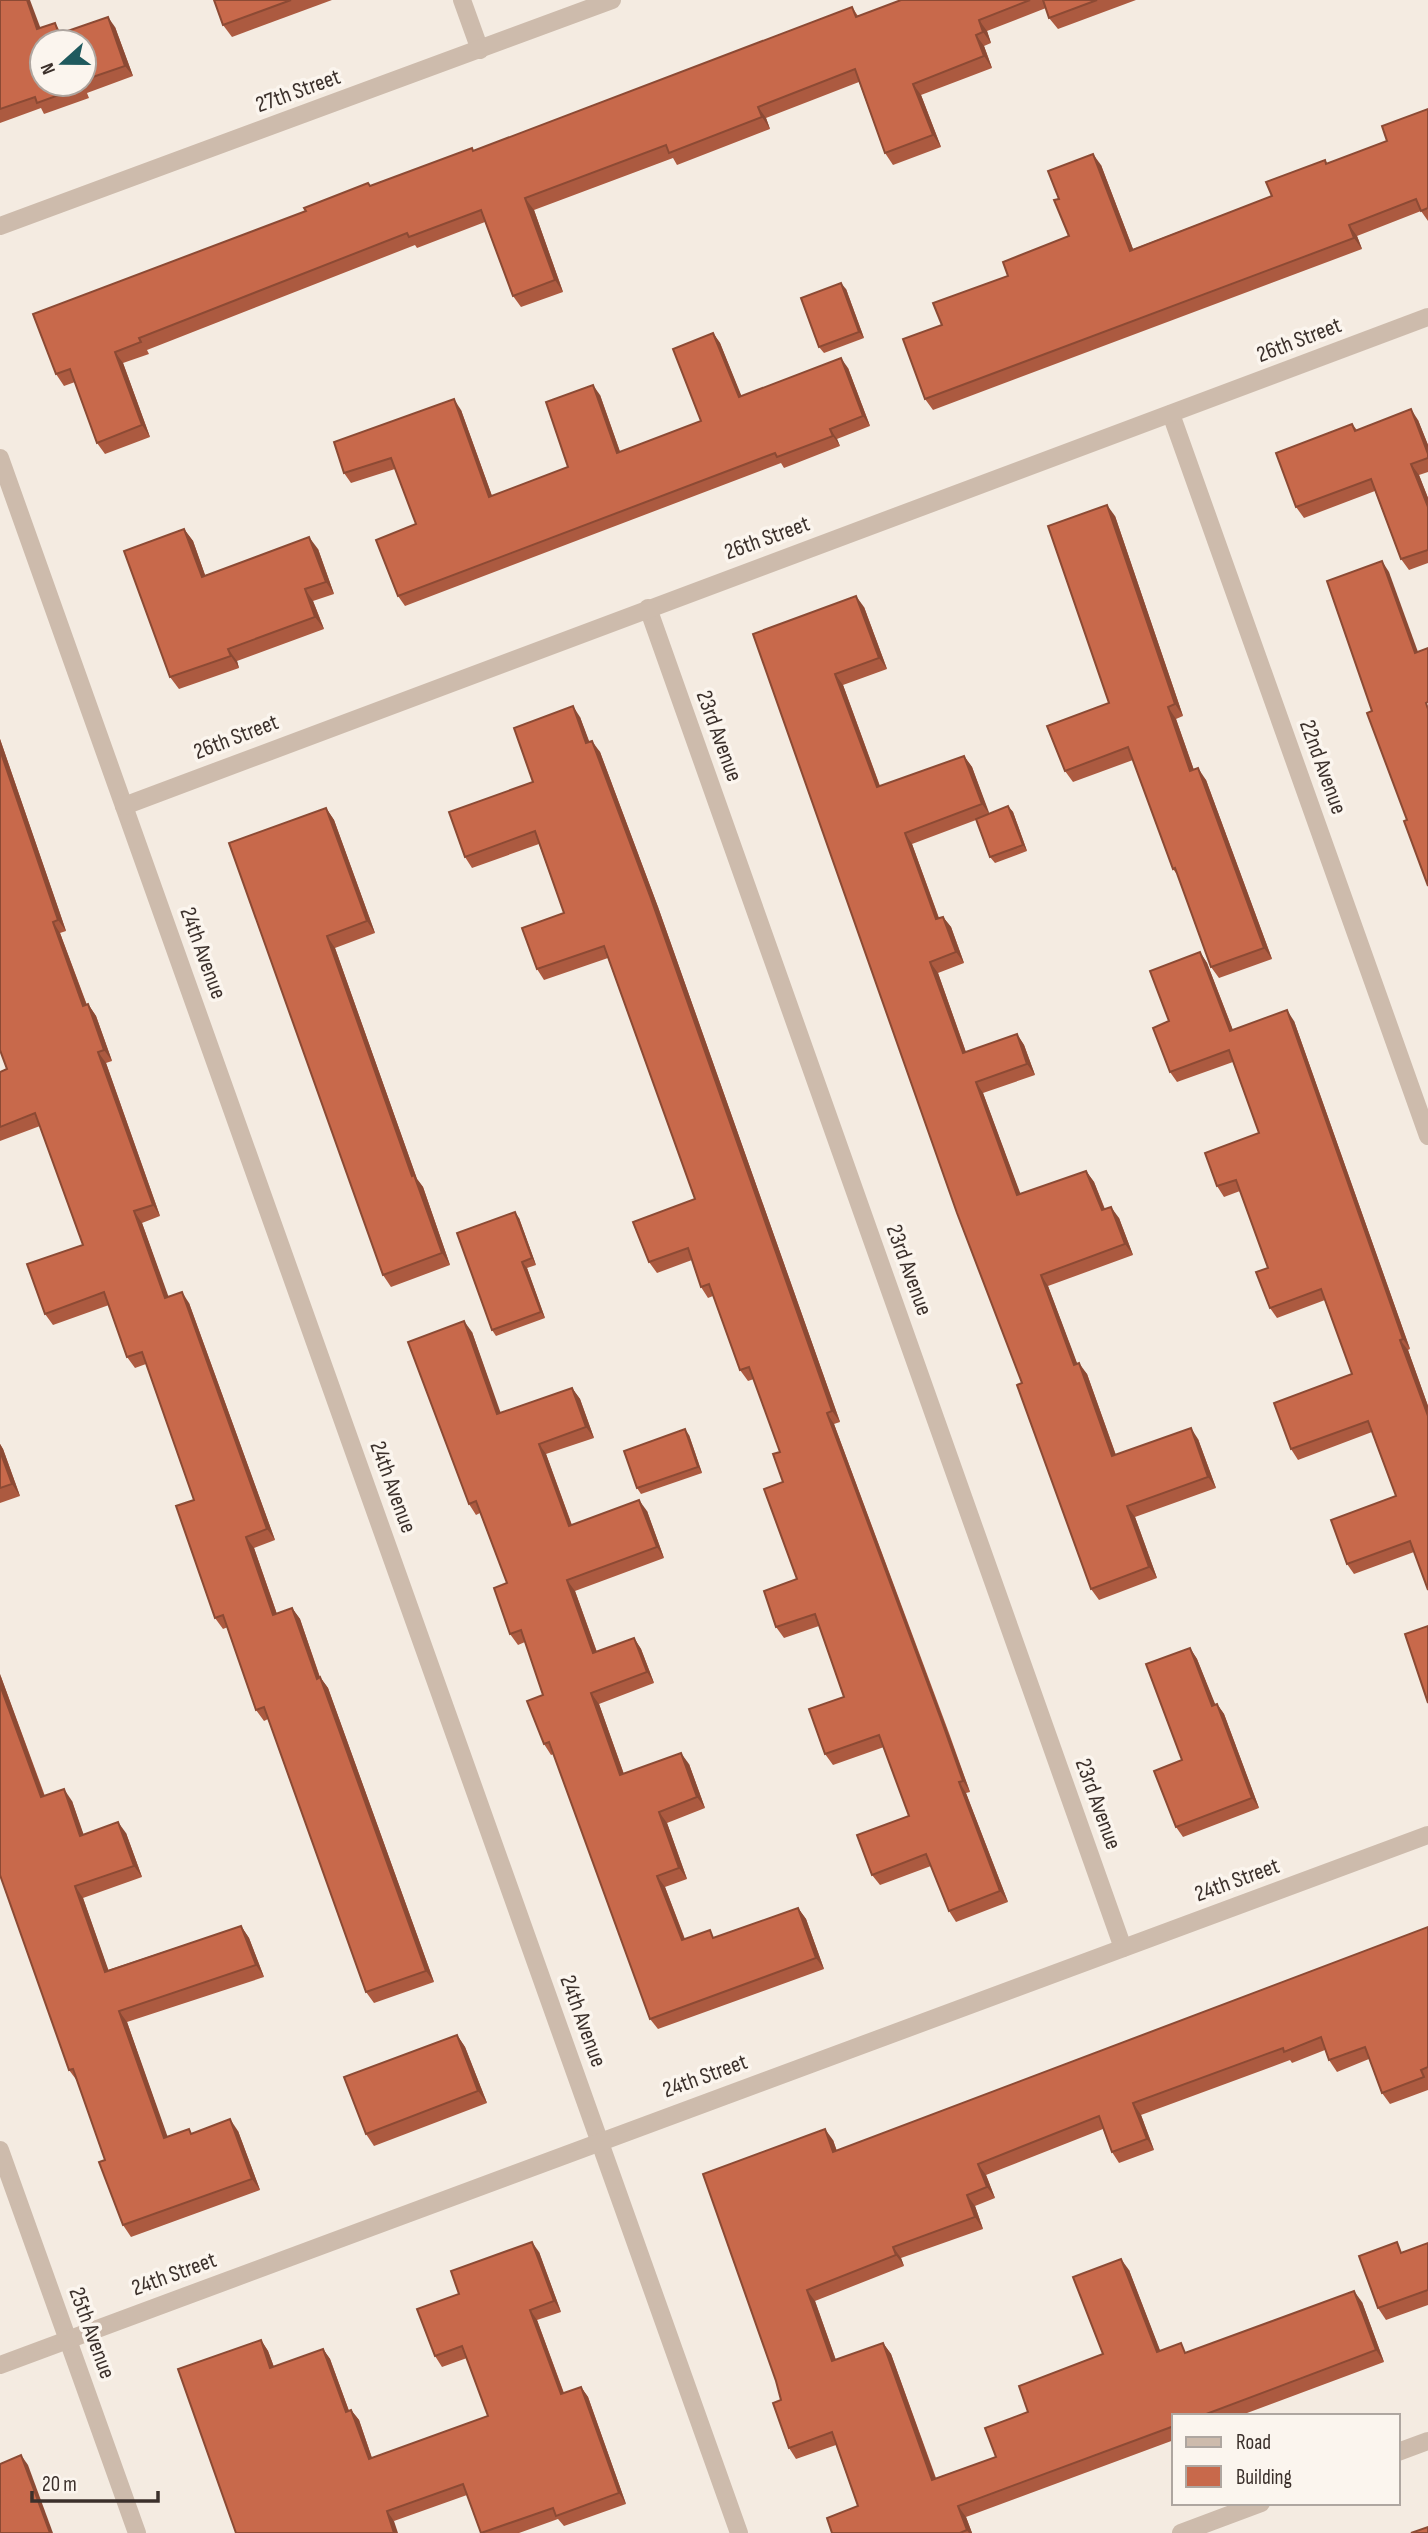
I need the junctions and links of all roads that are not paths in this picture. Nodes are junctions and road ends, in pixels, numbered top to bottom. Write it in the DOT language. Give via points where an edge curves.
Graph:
graph roads {
  1 [pos="462,0"];
  2 [pos="612,0"];
  3 [pos="480,50"];
  4 [pos="0,226"];
  5 [pos="1428,317"];
  6 [pos="1171,414"];
  7 [pos="0,458"];
  8 [pos="648,608"];
  9 [pos="124,806"];
  10 [pos="1428,1136"];
  11 [pos="1428,1835"];
  12 [pos="1123,1948"];
  13 [pos="600,2141"];
  14 [pos="0,2151"];
  15 [pos="68,2340"];
  16 [pos="0,2365"];
  17 [pos="1428,2441"];
  18 [pos="1400,2451"];
  19 [pos="1256,2505"];
  20 [pos="137,2533"];
  21 [pos="739,2533"];
  22 [pos="1181,2533"];
  1 -- 3 [label="street"];
  2 -- 3 [label="street, 27th Street"];
  3 -- 4 [label="street, 27th Street"];
  5 -- 6 [label="street, 26th Street"];
  6 -- 8 [label="street, 26th Street"];
  6 -- 10 [label="street, 22nd Avenue"];
  7 -- 9 [label="street, 24th Avenue"];
  8 -- 9 [label="street, 26th Street"];
  8 -- 12 [label="street, 23rd Avenue"];
  9 -- 13 [label="street, 24th Avenue"];
  11 -- 12 [label="street, 24th Street"];
  12 -- 13 [label="street, 24th Street"];
  13 -- 15 [label="street, 24th Street"];
  13 -- 21 [label="street, 24th Avenue"];
  14 -- 15 [label="street, 25th Avenue"];
  15 -- 16 [label="street, 24th Street"];
  15 -- 20 [label="street, 25th Avenue"];
  17 -- 18 [label="street"];
  19 -- 22 [label="street"];
}
